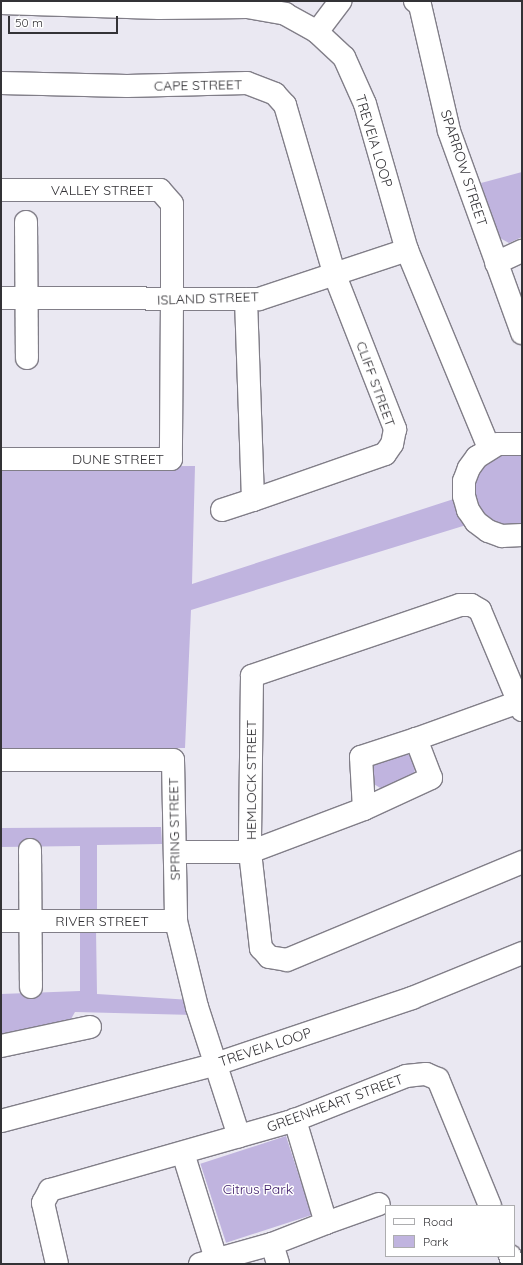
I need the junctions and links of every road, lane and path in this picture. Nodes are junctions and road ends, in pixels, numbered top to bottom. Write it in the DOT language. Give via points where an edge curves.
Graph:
graph roads {
  1 [pos="340,1"];
  2 [pos="414,1"];
  3 [pos="12,2"];
  4 [pos="317,32"];
  5 [pos="1,83"];
  6 [pos="1,190"];
  7 [pos="26,222"];
  8 [pos="407,250"];
  9 [pos="522,251"];
  10 [pos="496,263"];
  11 [pos="334,273"];
  12 [pos="1,298"];
  13 [pos="27,298"];
  14 [pos="172,299"];
  15 [pos="246,299"];
  16 [pos="522,333"];
  17 [pos="27,358"];
  18 [pos="522,444"];
  19 [pos="488,448"];
  20 [pos="1,460"];
  21 [pos="253,500"];
  22 [pos="222,510"];
  23 [pos="522,535"];
  24 [pos="521,706"];
  25 [pos="416,739"];
  26 [pos="1,760"];
  27 [pos="364,809"];
  28 [pos="30,850"];
  29 [pos="175,852"];
  30 [pos="250,852"];
  31 [pos="522,862"];
  32 [pos="1,921"];
  33 [pos="29,921"];
  34 [pos="176,921"];
  35 [pos="522,953"];
  36 [pos="31,987"];
  37 [pos="90,1027"];
  38 [pos="1,1046"];
  39 [pos="216,1064"];
  40 [pos="295,1120"];
  41 [pos="1,1121"];
  42 [pos="239,1136"];
  43 [pos="183,1153"];
  44 [pos="380,1204"];
  45 [pos="490,1205"];
  46 [pos="326,1223"];
  47 [pos="275,1254"];
  48 [pos="208,1262"];
  49 [pos="57,1264"];
  1 -- 4 [label="street"];
  2 -- 10 [label="street, SPARROW STREET" via="420,5 449,131"];
  3 -- 4 [label="street, TREVEIA LOOP" via="159,8 247,7 285,14"];
  4 -- 8 [label="street, TREVEIA LOOP" via="344,57 365,104"];
  5 -- 11 [label="street, CAPE STREET" via="127,86 247,83 265,88 285,105"];
  6 -- 14 [label="street, VALLEY STREET" via="160,190 172,204"];
  7 -- 13 [label="street"];
  8 -- 11 [label="street, ISLAND STREET"];
  8 -- 19 [label="street, TREVEIA LOOP"];
  9 -- 10 [label="street"];
  10 -- 16 [label="street, SPARROW STREET"];
  11 -- 15 [label="street, ISLAND STREET" via="259,299"];
  11 -- 21 [label="street, CLIFF STREET" via="395,428 392,444 384,454"];
  12 -- 13 [label="street, ISLAND STREET"];
  13 -- 14 [label="street, ISLAND STREET"];
  13 -- 17 [label="street"];
  14 -- 15 [label="street, ISLAND STREET"];
  14 -- 20 [label="street, DUNE STREET" via="171,459"];
  15 -- 21 [label="street"];
  18 -- 19 [label="street" via="509,443"];
  19 -- 23 [label="street" via="477,456 464,482 468,510 476,522 488,530 502,536"];
  21 -- 22 [label="street, CLIFF STREET"];
  24 -- 25 [label="street"];
  24 -- 30 [label="street, HEMLOCK STREET" via="480,610 471,604 460,605 252,676"];
  25 -- 27 [label="street" via="361,757"];
  25 -- 27 [label="street" via="431,778"];
  26 -- 29 [label="street, SPRING STREET" via="173,760"];
  27 -- 30 [label="street"];
  28 -- 33 [label="street"];
  29 -- 30 [label="street"];
  29 -- 34 [label="street, SPRING STREET"];
  30 -- 31 [label="street, HEMLOCK STREET" via="261,948 269,957 287,960"];
  32 -- 33 [label="street, RIVER STREET"];
  33 -- 34 [label="street, RIVER STREET"];
  33 -- 36 [label="street"];
  34 -- 39 [label="street, SPRING STREET" via="196,1007"];
  35 -- 39 [label="street, TREVEIA LOOP" via="412,998"];
  37 -- 38 [label="street"];
  39 -- 41 [label="street, TREVEIA LOOP"];
  39 -- 42 [label="street"];
  40 -- 42 [label="street, GREENHEART STREET"];
  40 -- 45 [label="street, GREENHEART STREET" via="406,1076 426,1074 438,1079"];
  40 -- 46 [label="street"];
  42 -- 43 [label="street, GREENHEART STREET"];
  43 -- 48 [label="street"];
  43 -- 49 [label="street, GREENHEART STREET" via="50,1190 43,1203"];
  44 -- 46 [label="street"];
  46 -- 47 [label="street"];
  47 -- 48 [label="street"];
}
